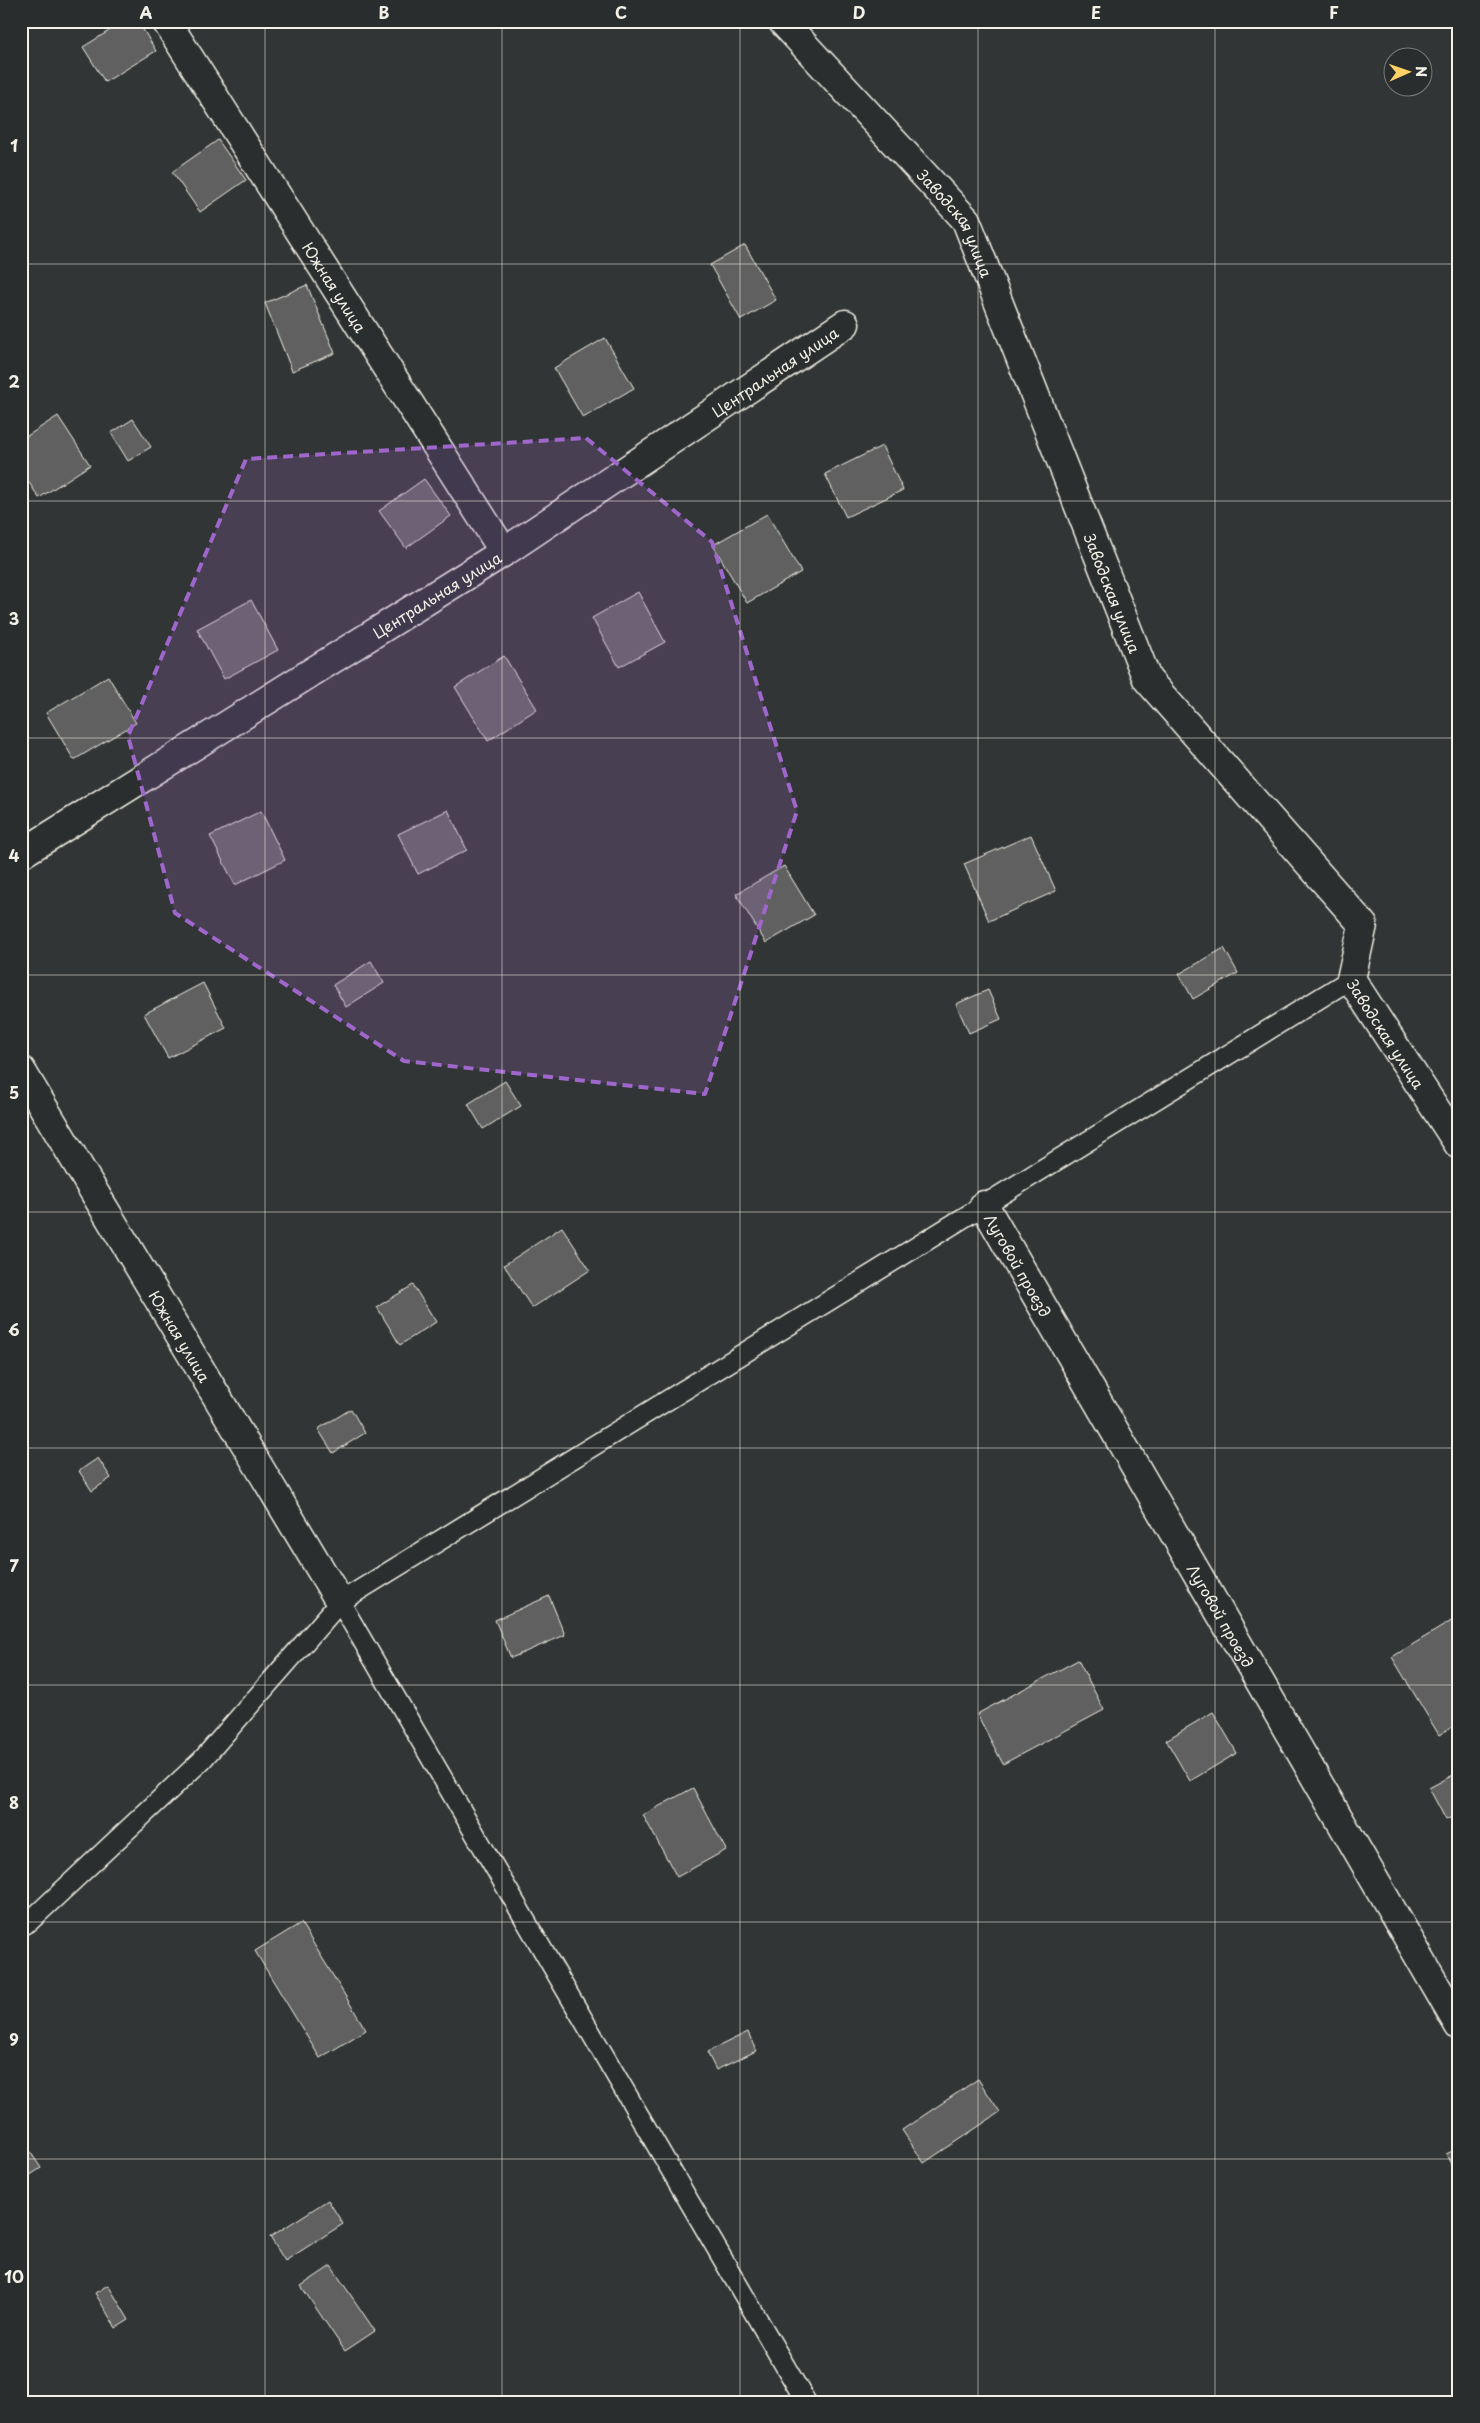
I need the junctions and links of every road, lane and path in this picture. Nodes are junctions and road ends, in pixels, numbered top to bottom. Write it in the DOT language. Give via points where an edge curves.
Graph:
graph roads {
  1 [pos="166,21"];
  2 [pos="782,21"];
  3 [pos="845,324"];
  4 [pos="504,552"];
  5 [pos="21,854"];
  6 [pos="1351,979"];
  7 [pos="21,1070"];
  8 [pos="1459,1144"];
  9 [pos="984,1205"];
  10 [pos="340,1602"];
  11 [pos="21,1926"];
  12 [pos="1459,2026"];
  13 [pos="806,2402"];
  1 -- 4 [label="street, Южная улица"];
  2 -- 6 [label="street, Заводская улица" via="966,220 1147,679 1363,925"];
  3 -- 4 [label="street, Центральная улица"];
  4 -- 5 [label="street, Центральная улица"];
  6 -- 8 [label="street, Заводская улица"];
  6 -- 9 [label="lane"];
  7 -- 10 [label="street, Южная улица"];
  9 -- 10 [label="lane"];
  9 -- 12 [label="street, Луговой проезд"];
  10 -- 11 [label="lane" via="202,1760"];
  10 -- 13 [label="lane"];
}
